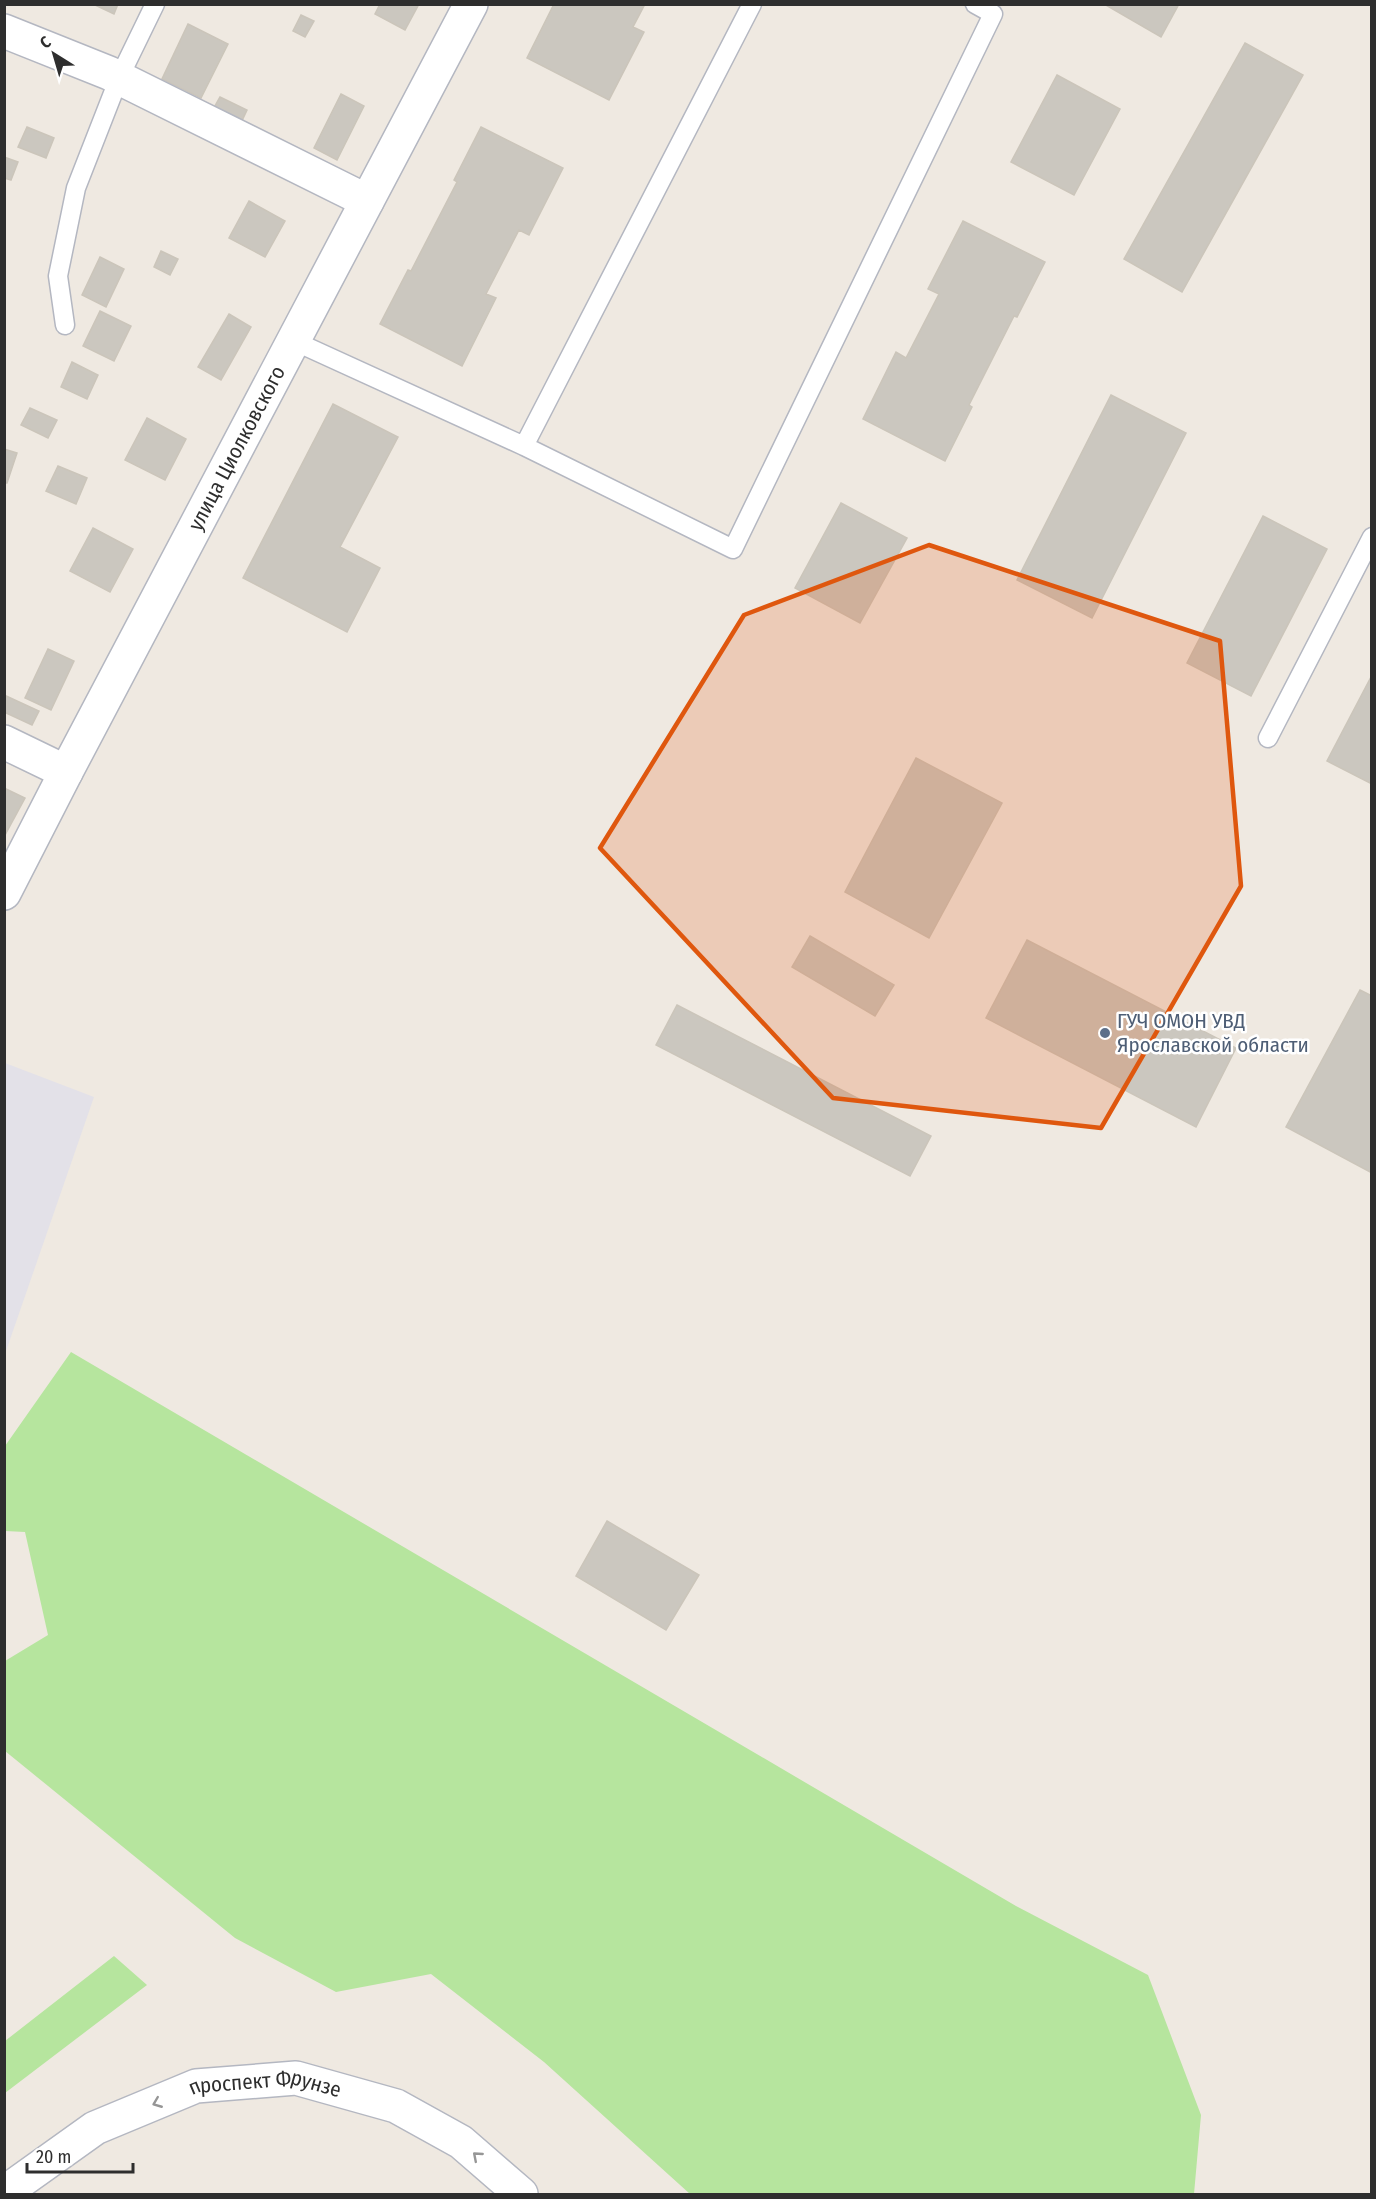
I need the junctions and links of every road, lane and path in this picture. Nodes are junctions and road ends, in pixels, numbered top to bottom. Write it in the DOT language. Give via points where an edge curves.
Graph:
graph roads {
  1 [pos="154,4"];
  2 [pos="471,4"];
  3 [pos="752,4"];
  4 [pos="975,4"];
  5 [pos="4,31"];
  6 [pos="119,78"];
  7 [pos="367,201"];
  8 [pos="65,325"];
  9 [pos="294,341"];
  10 [pos="524,446"];
  11 [pos="1371,537"];
  12 [pos="1268,738"];
  13 [pos="4,742"];
  14 [pos="66,772"];
  15 [pos="4,893"];
  16 [pos="4,2193"];
  17 [pos="521,2194"];
  1 -- 6 [label="lane"];
  2 -- 7 [label="street, улица Циолковского"];
  3 -- 10 [label="lane"];
  4 -- 10 [label="lane" via="993,14 733,549"];
  5 -- 6 [label="street"];
  6 -- 7 [label="street"];
  6 -- 8 [label="lane" via="76,188 58,276"];
  7 -- 9 [label="street, улица Циолковского"];
  9 -- 10 [label="lane"];
  9 -- 14 [label="street, улица Циолковского"];
  11 -- 12 [label="lane"];
  13 -- 14 [label="street"];
  14 -- 15 [label="street, улица Циолковского"];
  17 -- 16 [label="street, проспект Фрунзе, one-way" via="461,2142 396,2106 296,2078 196,2086 95,2128"];
}
